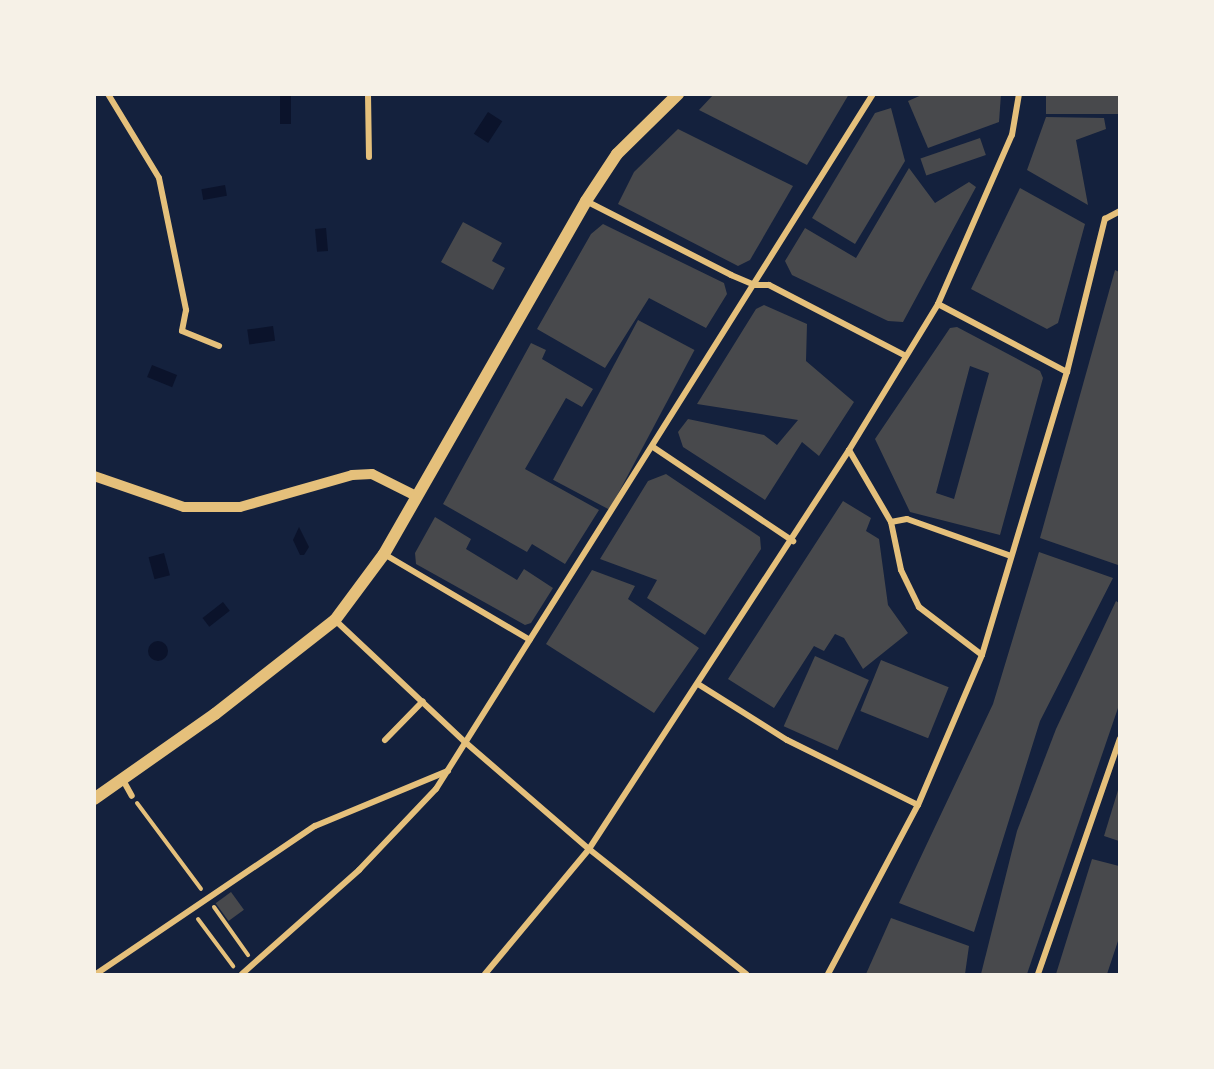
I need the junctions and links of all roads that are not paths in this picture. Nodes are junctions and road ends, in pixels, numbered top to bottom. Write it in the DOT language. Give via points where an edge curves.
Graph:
graph roads {
  1 [pos="108,94"];
  2 [pos="368,94"];
  3 [pos="678,94"];
  4 [pos="873,94"];
  5 [pos="1019,94"];
  6 [pos="369,157"];
  7 [pos="586,201"];
  8 [pos="1119,211"];
  9 [pos="754,285"];
  10 [pos="938,304"];
  11 [pos="219,346"];
  12 [pos="906,356"];
  13 [pos="1066,372"];
  14 [pos="653,447"];
  15 [pos="849,450"];
  16 [pos="94,476"];
  17 [pos="414,495"];
  18 [pos="891,522"];
  19 [pos="793,541"];
  20 [pos="384,554"];
  21 [pos="1011,556"];
  22 [pos="335,620"];
  23 [pos="530,640"];
  24 [pos="982,655"];
  25 [pos="698,684"];
  26 [pos="423,701"];
  27 [pos="1119,739"];
  28 [pos="385,740"];
  29 [pos="465,742"];
  30 [pos="448,771"];
  31 [pos="123,780"];
  32 [pos="132,796"];
  33 [pos="94,799"];
  34 [pos="918,805"];
  35 [pos="589,849"];
  36 [pos="254,969"];
  37 [pos="96,975"];
  38 [pos="241,975"];
  39 [pos="485,975"];
  40 [pos="746,975"];
  41 [pos="828,975"];
  42 [pos="1038,975"];
  1 -- 11 [label="street" via="159,178 186,309 182,331"];
  2 -- 6 [label="street"];
  3 -- 7 [label="main road" via="617,154"];
  4 -- 9 [label="street"];
  5 -- 10 [label="street" via="1012,135"];
  7 -- 9 [label="street"];
  7 -- 17 [label="main road"];
  8 -- 13 [label="street" via="1105,219"];
  9 -- 12 [label="street" via="769,285"];
  9 -- 14 [label="street"];
  10 -- 12 [label="street"];
  10 -- 13 [label="street"];
  12 -- 15 [label="street"];
  13 -- 21 [label="street"];
  14 -- 19 [label="street"];
  14 -- 23 [label="street"];
  15 -- 18 [label="street"];
  15 -- 19 [label="street"];
  16 -- 17 [label="street" via="184,507 240,507 352,475 372,474"];
  17 -- 20 [label="main road"];
  18 -- 21 [label="street" via="907,519"];
  18 -- 24 [label="street" via="901,570 919,607"];
  19 -- 25 [label="street"];
  20 -- 22 [label="main road"];
  20 -- 23 [label="street"];
  21 -- 24 [label="street"];
  22 -- 26 [label="street"];
  22 -- 31 [label="main road"];
  23 -- 29 [label="street"];
  24 -- 34 [label="street"];
  25 -- 34 [label="street" via="787,740"];
  25 -- 35 [label="street"];
  26 -- 28 [label="street"];
  26 -- 29 [label="street"];
  27 -- 42 [label="street"];
  29 -- 30 [label="street"];
  29 -- 35 [label="street"];
  30 -- 36 [label="street" via="436,789 359,870"];
  30 -- 37 [label="street" via="315,826"];
  31 -- 32 [label="street"];
  31 -- 33 [label="main road"];
  34 -- 41 [label="street"];
  35 -- 39 [label="street"];
  35 -- 40 [label="street"];
  36 -- 38 [label="street"];
}
